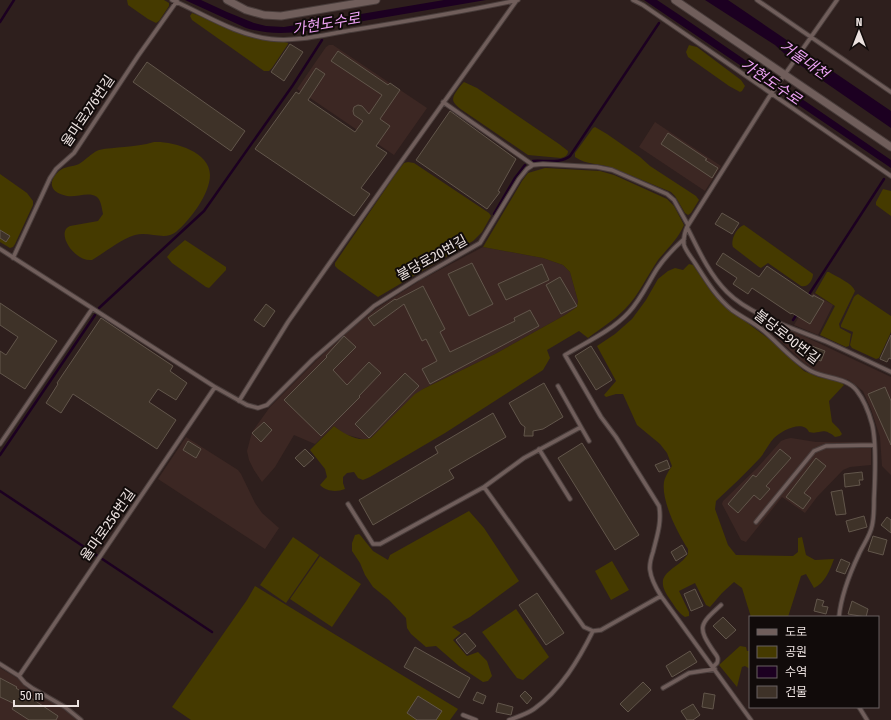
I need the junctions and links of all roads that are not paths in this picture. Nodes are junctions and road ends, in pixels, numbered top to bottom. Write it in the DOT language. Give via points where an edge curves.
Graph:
graph roads {
  1 [pos="172,0"];
  2 [pos="227,0"];
  3 [pos="376,0"];
  4 [pos="517,0"];
  5 [pos="632,0"];
  6 [pos="675,0"];
  7 [pos="757,0"];
  8 [pos="837,0"];
  9 [pos="177,1"];
  10 [pos="809,39"];
  11 [pos="785,74"];
  12 [pos="772,92"];
  13 [pos="891,92"];
  14 [pos="443,102"];
  15 [pos="891,147"];
  16 [pos="533,165"];
  17 [pos="891,176"];
  18 [pos="688,226"];
  19 [pos="684,239"];
  20 [pos="0,249"];
  21 [pos="13,258"];
  22 [pos="92,309"];
  23 [pos="891,372"];
  24 [pos="558,386"];
  25 [pos="215,388"];
  26 [pos="239,402"];
  27 [pos="581,427"];
  28 [pos="589,441"];
  29 [pos="0,444"];
  30 [pos="874,445"];
  31 [pos="539,449"];
  32 [pos="484,486"];
  33 [pos="570,499"];
  34 [pos="348,504"];
  35 [pos="756,522"];
  36 [pos="661,596"];
  37 [pos="721,605"];
  38 [pos="839,616"];
  39 [pos="593,631"];
  40 [pos="0,664"];
  41 [pos="715,669"];
  42 [pos="19,676"];
  43 [pos="663,688"];
  44 [pos="860,708"];
  45 [pos="463,716"];
  46 [pos="81,720"];
  47 [pos="476,720"];
  48 [pos="509,720"];
  49 [pos="751,720"];
  50 [pos="867,720"];
  1 -- 9 [label="lane"];
  2 -- 3 [label="street" via="246,10 281,16"];
  4 -- 9 [label="lane" via="288,40 255,36"];
  4 -- 14 [label="lane"];
  5 -- 12 [label="lane"];
  6 -- 11 [label="street"];
  7 -- 10 [label="lane"];
  8 -- 10 [label="lane"];
  9 -- 21 [label="lane, 율마로276번길" via="74,153 50,178"];
  10 -- 11 [label="lane"];
  10 -- 13 [label="lane"];
  11 -- 12 [label="lane"];
  11 -- 15 [label="street"];
  12 -- 17 [label="lane"];
  12 -- 18 [label="lane"];
  14 -- 16 [label="lane"];
  14 -- 26 [label="lane" via="288,322"];
  16 -- 18 [label="lane" via="597,167 612,170 667,194 674,200"];
  16 -- 26 [label="lane, 불당로20번길" via="519,179 480,243 374,306 313,359 267,405 258,408"];
  18 -- 19 [label="lane"];
  18 -- 23 [label="lane" via="714,276 738,302"];
  19 -- 30 [label="lane, 불당로90번길" via="687,251 721,300 764,331 802,366 818,375 850,384 856,390 872,424"];
  19 -- 36 [label="lane" via="668,253 628,313 608,329 565,355 601,417 659,506 660,525 650,570 653,583"];
  20 -- 21 [label="lane"];
  21 -- 22 [label="lane"];
  22 -- 25 [label="lane"];
  22 -- 29 [label="lane"];
  24 -- 27 [label="lane"];
  25 -- 26 [label="lane"];
  25 -- 42 [label="lane, 율마로256번길"];
  27 -- 28 [label="lane"];
  27 -- 31 [label="lane"];
  30 -- 35 [label="lane" via="826,446 814,451"];
  30 -- 38 [label="lane, 불당로90번길" via="872,526 855,562"];
  31 -- 32 [label="lane"];
  31 -- 33 [label="lane"];
  32 -- 34 [label="lane" via="380,544 373,544"];
  32 -- 39 [label="lane" via="584,627"];
  36 -- 39 [label="lane" via="601,630"];
  36 -- 41 [label="lane"];
  37 -- 41 [label="lane" via="707,619 702,629 717,656"];
  39 -- 48 [label="lane" via="563,681 534,709"];
  40 -- 42 [label="lane"];
  41 -- 43 [label="lane" via="689,673"];
  41 -- 49 [label="lane"];
  42 -- 46 [label="lane" via="32,688 65,707"];
  44 -- 50 [label="lane"];
  45 -- 47 [label="lane"];
}
